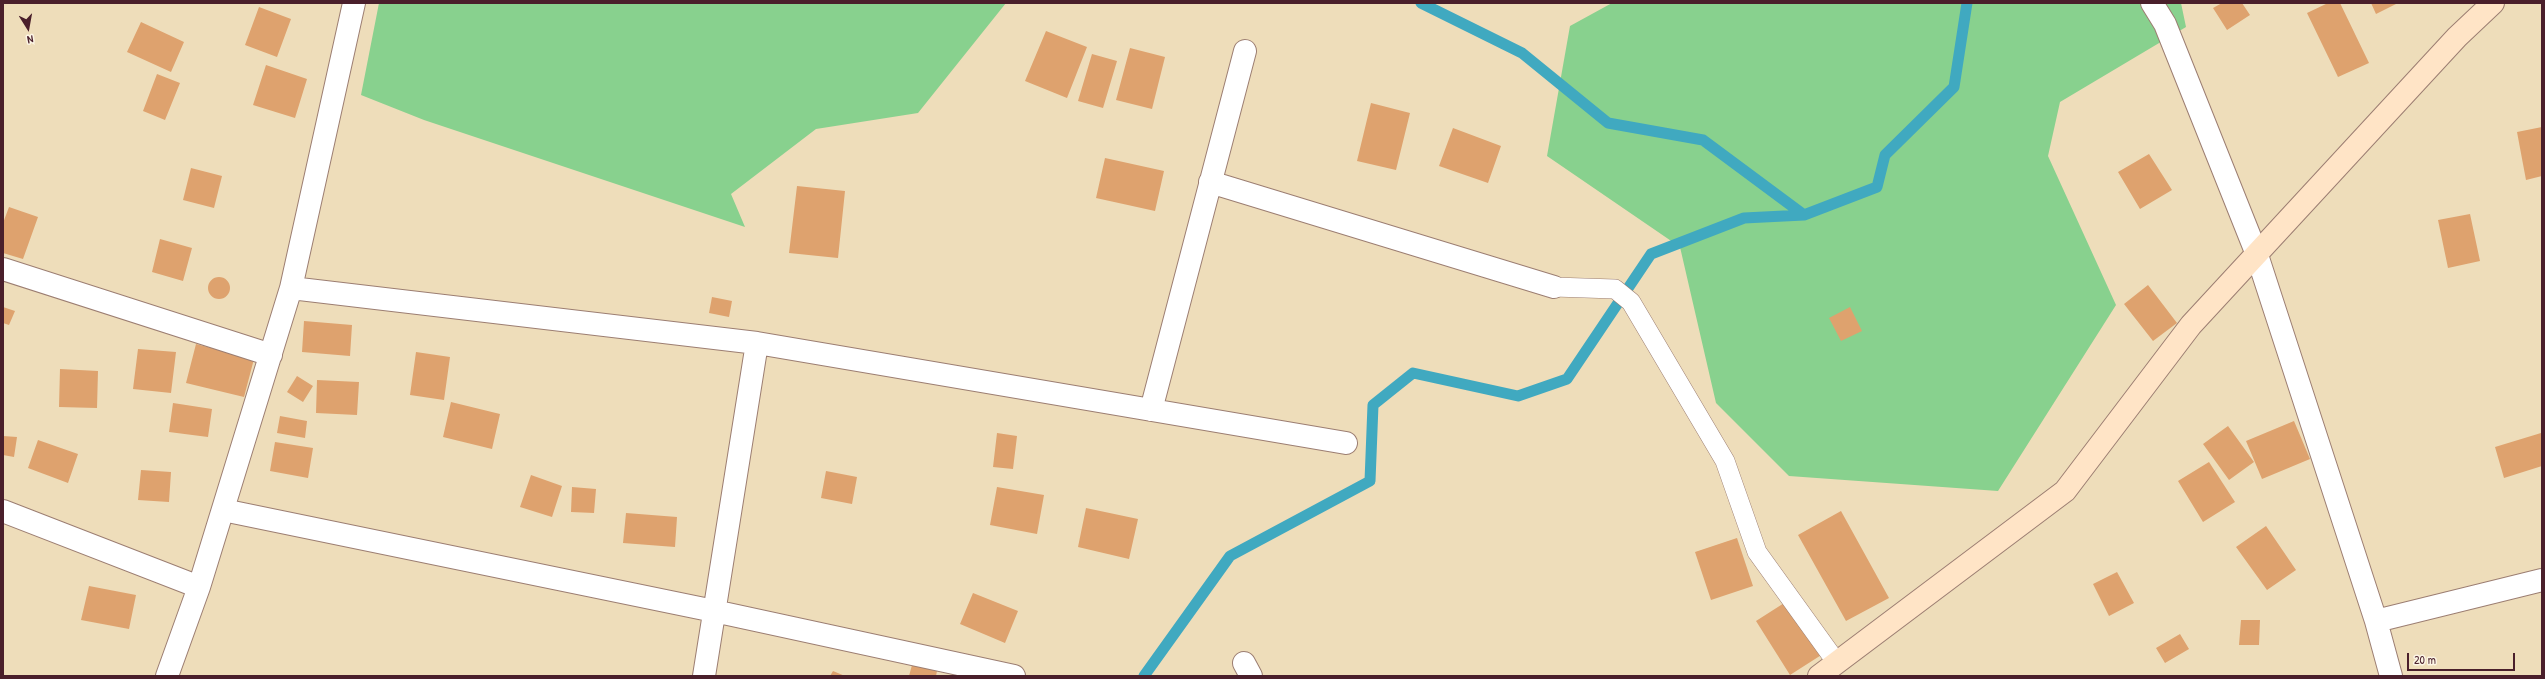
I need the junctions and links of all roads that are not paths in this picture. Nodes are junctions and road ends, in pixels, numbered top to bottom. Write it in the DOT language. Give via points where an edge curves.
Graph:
graph roads {
  1 [pos="354,3"];
  2 [pos="2152,3"];
  3 [pos="2493,3"];
  4 [pos="1245,51"];
  5 [pos="1210,182"];
  6 [pos="2256,252"];
  7 [pos="3,269"];
  8 [pos="1554,287"];
  9 [pos="291,288"];
  10 [pos="757,343"];
  11 [pos="271,355"];
  12 [pos="1151,410"];
  13 [pos="1346,443"];
  14 [pos="223,510"];
  15 [pos="3,511"];
  16 [pos="2542,580"];
  17 [pos="199,587"];
  18 [pos="714,611"];
  19 [pos="2376,621"];
  20 [pos="1837,662"];
  21 [pos="167,676"];
  22 [pos="704,676"];
  23 [pos="1014,676"];
  24 [pos="1819,676"];
  25 [pos="2391,676"];
  1 -- 9 [label="street"];
  2 -- 6 [label="street" via="2165,24"];
  3 -- 6 [label="street"];
  4 -- 5 [label="street"];
  5 -- 8 [label="street"];
  5 -- 12 [label="street"];
  6 -- 19 [label="street"];
  6 -- 20 [label="street" via="2191,325 2066,491"];
  7 -- 11 [label="street"];
  8 -- 20 [label="lane" via="1615,289 1631,302 1725,461 1756,552"];
  9 -- 10 [label="street"];
  9 -- 11 [label="street"];
  10 -- 12 [label="street"];
  10 -- 18 [label="street"];
  11 -- 14 [label="street"];
  12 -- 13 [label="street"];
  14 -- 17 [label="street"];
  14 -- 18 [label="street"];
  15 -- 17 [label="street"];
  16 -- 19 [label="street"];
  17 -- 21 [label="street"];
  18 -- 22 [label="street"];
  18 -- 23 [label="street"];
  19 -- 25 [label="street"];
  20 -- 24 [label="street"];
}
